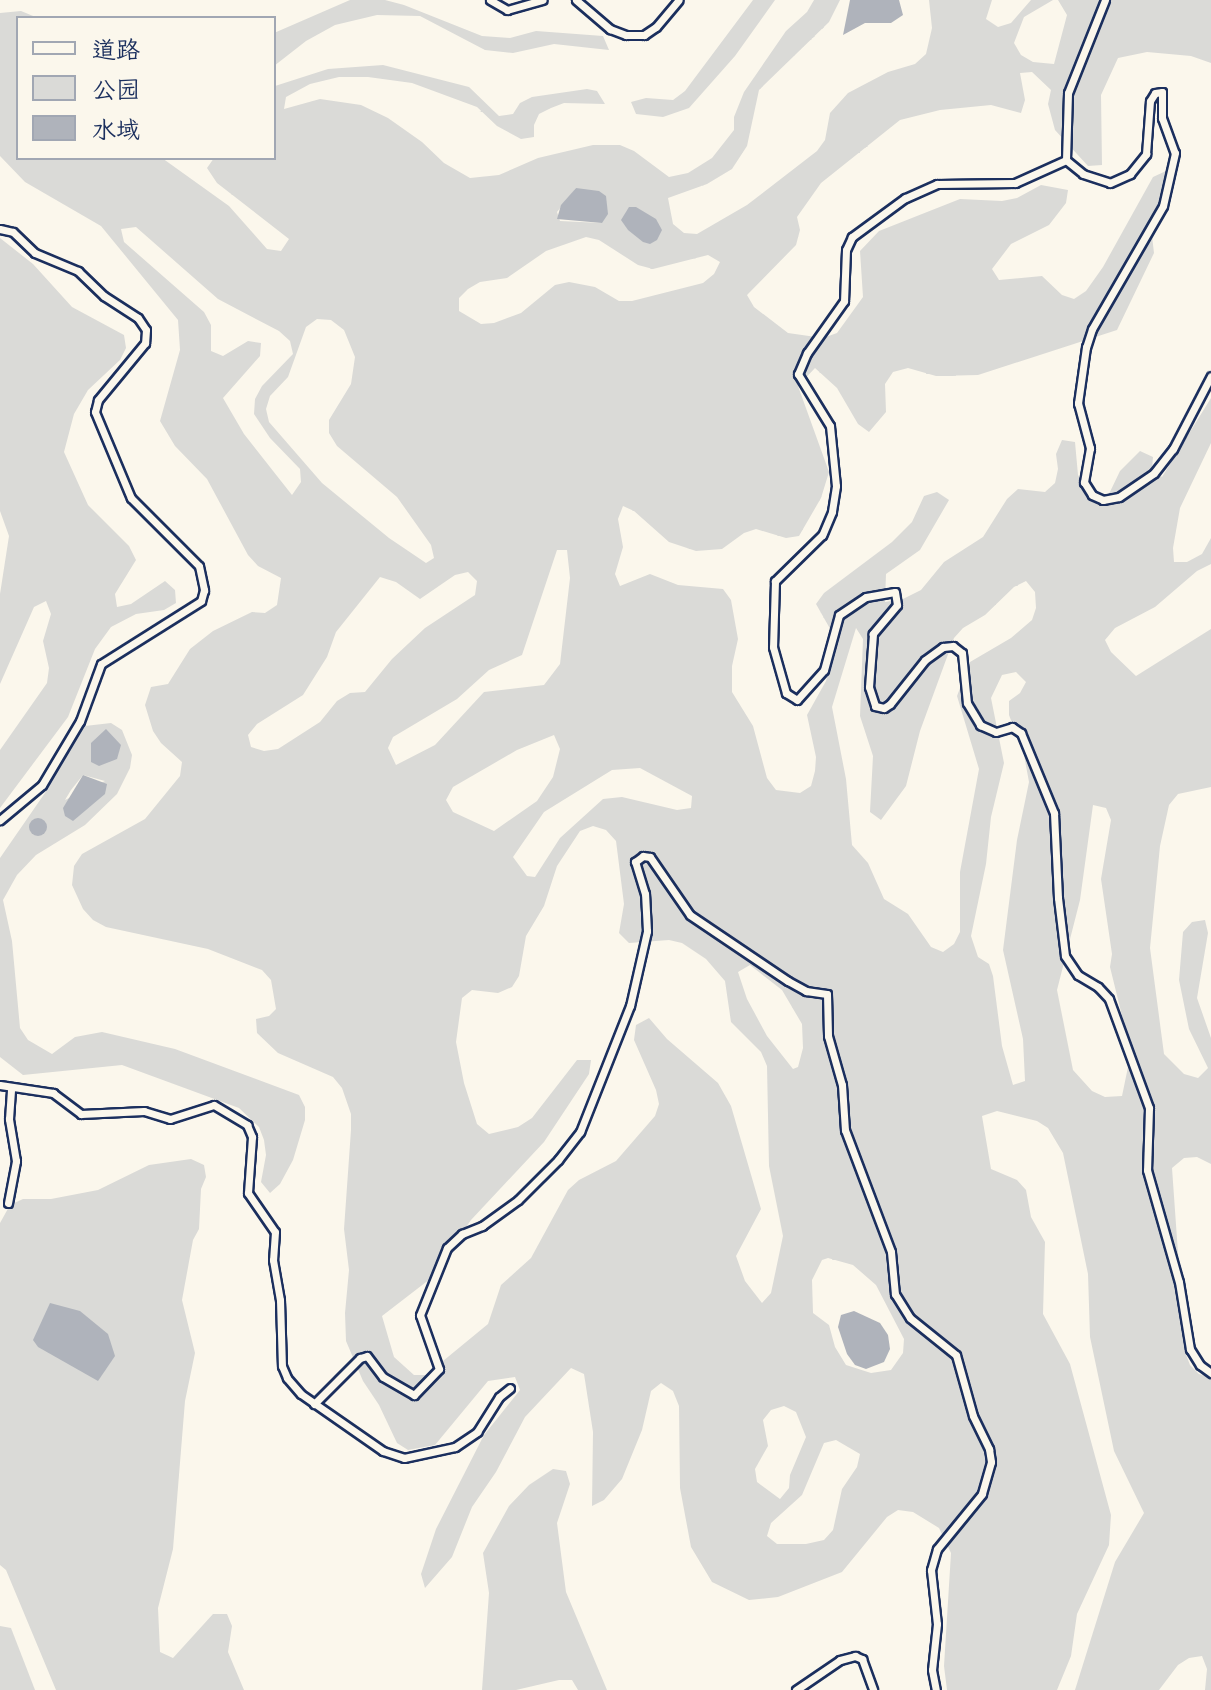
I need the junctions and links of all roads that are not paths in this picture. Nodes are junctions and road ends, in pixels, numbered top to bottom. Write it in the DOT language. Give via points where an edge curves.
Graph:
graph roads {
  1 [pos="490,0"];
  2 [pos="543,0"];
  3 [pos="576,0"];
  4 [pos="679,0"];
  5 [pos="1105,0"];
  6 [pos="1066,160"];
  7 [pos="0,229"];
  8 [pos="1211,376"];
  9 [pos="0,820"];
  10 [pos="0,1085"];
  11 [pos="11,1089"];
  12 [pos="8,1203"];
  13 [pos="1211,1373"];
  14 [pos="510,1388"];
  15 [pos="314,1404"];
  16 [pos="796,1690"];
  17 [pos="873,1690"];
  18 [pos="936,1690"];
  1 -- 2 [label="street" via="507,10"];
  3 -- 4 [label="street" via="610,29 626,35 644,35"];
  5 -- 6 [label="street" via="1068,93"];
  6 -- 8 [label="street" via="1083,174 1110,183 1130,174 1149,143 1150,101 1155,93 1164,94 1162,118 1175,153 1167,192 1086,347 1078,403 1090,448 1084,482 1092,495 1103,500 1119,497 1154,473 1173,449"];
  6 -- 13 [label="street" via="1015,183 937,184 905,198 852,237 846,250 844,301 798,374 830,426 836,486 832,512 822,535 775,581 773,647 786,693 797,700 824,670 839,615 866,597 890,591 898,597 897,605 873,634 869,687 875,706 890,704 925,660 953,646 962,653 967,703 980,725 996,732 1012,727 1021,733 1054,813 1065,956 1078,975 1109,999 1149,1108 1147,1170 1179,1282 1190,1349"];
  7 -- 9 [label="street" via="13,232 35,253 78,271 146,330 145,343 98,400 95,412 131,498 199,566 204,590 201,601 101,664 80,721 42,785"];
  10 -- 11 [label="street"];
  11 -- 12 [label="street" via="9,1119 16,1161"];
  11 -- 15 [label="street" via="53,1093 81,1114 144,1111 170,1119 214,1105 247,1125 252,1137 248,1193 275,1232 282,1366"];
  14 -- 15 [label="street" via="467,1440 404,1458 383,1451"];
  15 -- 18 [label="street" via="367,1356 383,1377 407,1394 420,1392 439,1369 420,1315 447,1248 518,1200 580,1132 630,1006 647,931 645,894 635,862 650,857 690,915 788,981 827,994 828,1036 842,1085 845,1130 891,1252 895,1294 910,1318 956,1355 973,1416 989,1449 982,1494 937,1549 931,1570"];
  16 -- 17 [label="street" via="840,1660 855,1656 862,1659"];
}
